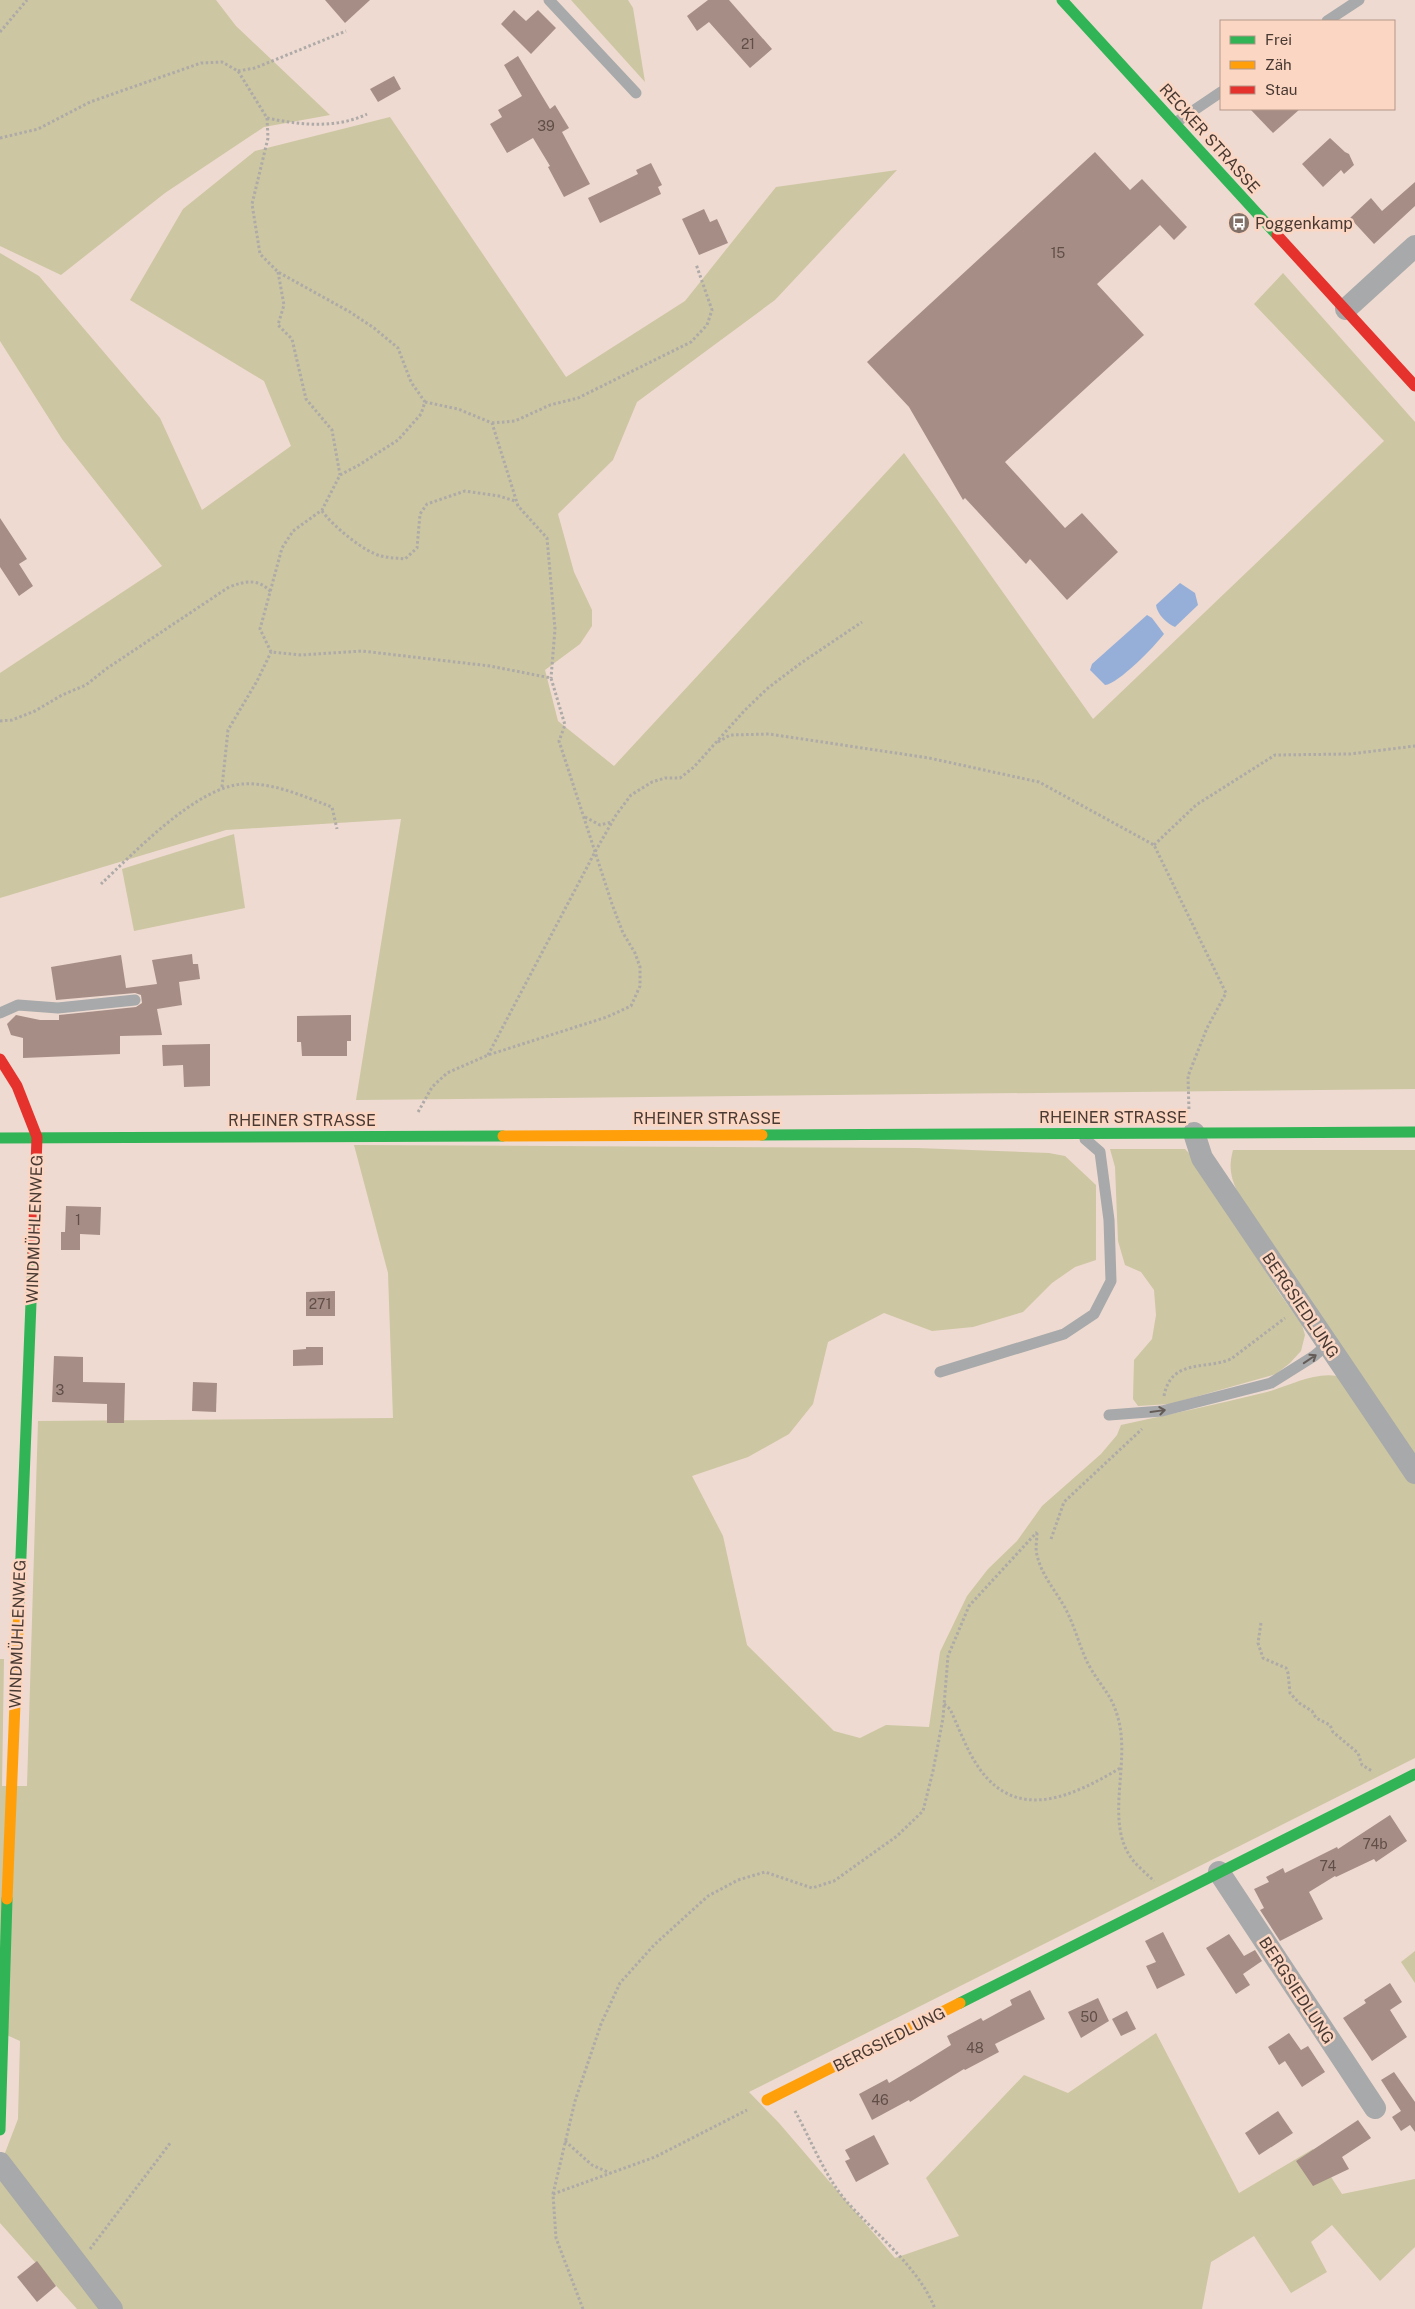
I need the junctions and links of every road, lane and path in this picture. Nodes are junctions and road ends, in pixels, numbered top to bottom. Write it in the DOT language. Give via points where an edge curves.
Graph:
graph roads {
  1 [pos="27,0"];
  2 [pos="549,0"];
  3 [pos="1062,0"];
  4 [pos="1359,0"];
  5 [pos="1329,20"];
  6 [pos="346,31"];
  7 [pos="0,32"];
  8 [pos="238,71"];
  9 [pos="636,93"];
  10 [pos="1220,93"];
  11 [pos="367,114"];
  12 [pos="267,118"];
  13 [pos="1175,123"];
  14 [pos="0,138"];
  15 [pos="1415,246"];
  16 [pos="696,264"];
  17 [pos="278,272"];
  18 [pos="1346,309"];
  19 [pos="1415,386"];
  20 [pos="425,402"];
  21 [pos="492,423"];
  22 [pos="340,475"];
  23 [pos="516,501"];
  24 [pos="322,510"];
  25 [pos="271,593"];
  26 [pos="862,622"];
  27 [pos="271,652"];
  28 [pos="551,678"];
  29 [pos="0,721"];
  30 [pos="718,742"];
  31 [pos="1415,746"];
  32 [pos="222,788"];
  33 [pos="584,816"];
  34 [pos="612,822"];
  35 [pos="337,829"];
  36 [pos="1154,845"];
  37 [pos="595,852"];
  38 [pos="101,884"];
  39 [pos="136,1000"];
  40 [pos="0,1013"];
  41 [pos="488,1056"];
  42 [pos="0,1059"];
  43 [pos="1076,1132"];
  44 [pos="1415,1132"];
  45 [pos="1194,1133"];
  46 [pos="414,1135"];
  47 [pos="37,1137"];
  48 [pos="0,1138"];
  49 [pos="1304,1309"];
  50 [pos="1328,1345"];
  51 [pos="940,1372"];
  52 [pos="1162,1411"];
  53 [pos="1109,1414"];
  54 [pos="1415,1473"];
  55 [pos="1051,1539"];
  56 [pos="1261,1624"];
  57 [pos="944,1704"];
  58 [pos="1122,1766"];
  59 [pos="1415,1774"];
  60 [pos="1386,1788"];
  61 [pos="1219,1872"];
  62 [pos="1170,1897"];
  63 [pos="784,2091"];
  64 [pos="767,2100"];
  65 [pos="1375,2108"];
  66 [pos="0,2130"];
  67 [pos="564,2141"];
  68 [pos="171,2142"];
  69 [pos="0,2163"];
  70 [pos="611,2173"];
  71 [pos="553,2194"];
  72 [pos="78,2266"];
  73 [pos="112,2309"];
  74 [pos="583,2309"];
  75 [pos="935,2309"];
  1 -- 7 [label="path"];
  2 -- 9 [label="lane"];
  3 -- 13 [label="main road, RECKER STRASSE"];
  4 -- 5 [label="lane"];
  6 -- 8 [label="path" via="255,68"];
  8 -- 12 [label="path"];
  8 -- 14 [label="path" via="222,62 201,64 90,102 38,129"];
  10 -- 13 [label="lane"];
  11 -- 12 [label="path" via="351,122 336,124"];
  12 -- 17 [label="path" via="268,138 252,204 260,254"];
  13 -- 18 [label="main road, RECKER STRASSE"];
  15 -- 18 [label="street"];
  16 -- 21 [label="path" via="712,310 707,325 691,342 578,398 550,405 516,421"];
  17 -- 20 [label="path" via="350,312 398,348 411,382"];
  17 -- 22 [label="path" via="284,305 278,324 292,340 306,399 332,430"];
  18 -- 19 [label="main road, RECKER STRASSE"];
  20 -- 21 [label="path" via="458,409"];
  20 -- 22 [label="path" via="422,414 398,440"];
  21 -- 23 [label="path"];
  22 -- 24 [label="path"];
  23 -- 24 [label="path" via="465,491 427,504 420,514 417,548 405,559 380,556 366,550 327,518"];
  23 -- 28 [label="path" via="547,538 555,629"];
  24 -- 25 [label="path" via="292,531 282,548"];
  25 -- 27 [label="path" via="260,629"];
  25 -- 29 [label="path" via="264,585 248,580 229,587 86,685 35,711"];
  26 -- 30 [label="path" via="768,688"];
  27 -- 28 [label="path" via="301,655 362,651 490,666"];
  27 -- 32 [label="path" via="228,730"];
  28 -- 33 [label="path" via="565,725 559,740"];
  30 -- 34 [label="path" via="680,778 652,782 631,795"];
  30 -- 36 [label="path" via="730,736 769,734 929,758 1039,782"];
  31 -- 36 [label="path" via="1350,754 1275,755 1196,805"];
  32 -- 35 [label="path" via="244,784 271,786 317,801 332,807"];
  32 -- 38 [label="path" via="186,810"];
  33 -- 34 [label="path" via="600,825"];
  33 -- 37 [label="path"];
  34 -- 37 [label="path"];
  36 -- 45 [label="path" via="1226,993 1207,1028 1188,1076 1189,1115"];
  37 -- 41 [label="path"];
  37 -- 41 [label="path" via="617,919 640,967 640,986 631,1006"];
  39 -- 40 [label="lane" via="58,1008 18,1005"];
  41 -- 46 [label="path" via="447,1073 432,1086 415,1117"];
  42 -- 47 [label="main road" via="17,1086"];
  43 -- 45 [label="main road, RHEINER STRASSE"];
  43 -- 46 [label="main road, RHEINER STRASSE"];
  43 -- 51 [label="lane" via="1092,1142 1100,1152 1109,1220 1111,1281 1094,1314 1064,1334"];
  44 -- 45 [label="main road, RHEINER STRASSE"];
  45 -- 49 [label="street, BERGSIEDLUNG" via="1202,1158"];
  46 -- 47 [label="main road, RHEINER STRASSE"];
  47 -- 48 [label="main road, RHEINER STRASSE"];
  47 -- 66 [label="main road, WINDMÜHLENWEG" via="0,2054"];
  49 -- 50 [label="street, BERGSIEDLUNG"];
  49 -- 52 [label="path" via="1286,1317 1231,1359 1220,1364 1190,1366 1180,1371 1165,1392"];
  52 -- 50 [label="lane, one-way" via="1271,1384"];
  50 -- 54 [label="street, BERGSIEDLUNG"];
  53 -- 52 [label="lane, one-way"];
  52 -- 55 [label="path" via="1064,1502"];
  56 -- 60 [label="path" via="1258,1643 1263,1658 1286,1668 1290,1693 1316,1718 1330,1725 1333,1732 1358,1753 1362,1765 1378,1774"];
  57 -- 58 [label="path" via="950,1709 979,1768 1004,1793 1020,1799 1058,1799"];
  57 -- 58 [label="path" via="948,1656 970,1606 1037,1532 1037,1555 1049,1584 1068,1614 1091,1669 1112,1697 1119,1719"];
  57 -- 67 [label="path" via="923,1811 897,1836 834,1881 812,1888 765,1872 738,1880 708,1896 654,1945 626,1977 601,2024"];
  58 -- 62 [label="path" via="1118,1796 1119,1830 1132,1858"];
  59 -- 60 [label="main road, BERGSIEDLUNG"];
  60 -- 61 [label="main road, BERGSIEDLUNG"];
  61 -- 62 [label="main road, BERGSIEDLUNG"];
  61 -- 65 [label="street, BERGSIEDLUNG"];
  62 -- 63 [label="main road, BERGSIEDLUNG"];
  63 -- 64 [label="main road, BERGSIEDLUNG"];
  63 -- 75 [label="path" via="838,2190 915,2276"];
  64 -- 70 [label="path" via="655,2157"];
  67 -- 70 [label="path" via="592,2165"];
  67 -- 71 [label="path"];
  68 -- 72 [label="path"];
  69 -- 72 [label="street"];
  70 -- 71 [label="path"];
  71 -- 74 [label="path" via="556,2238"];
  72 -- 73 [label="street"];
}
